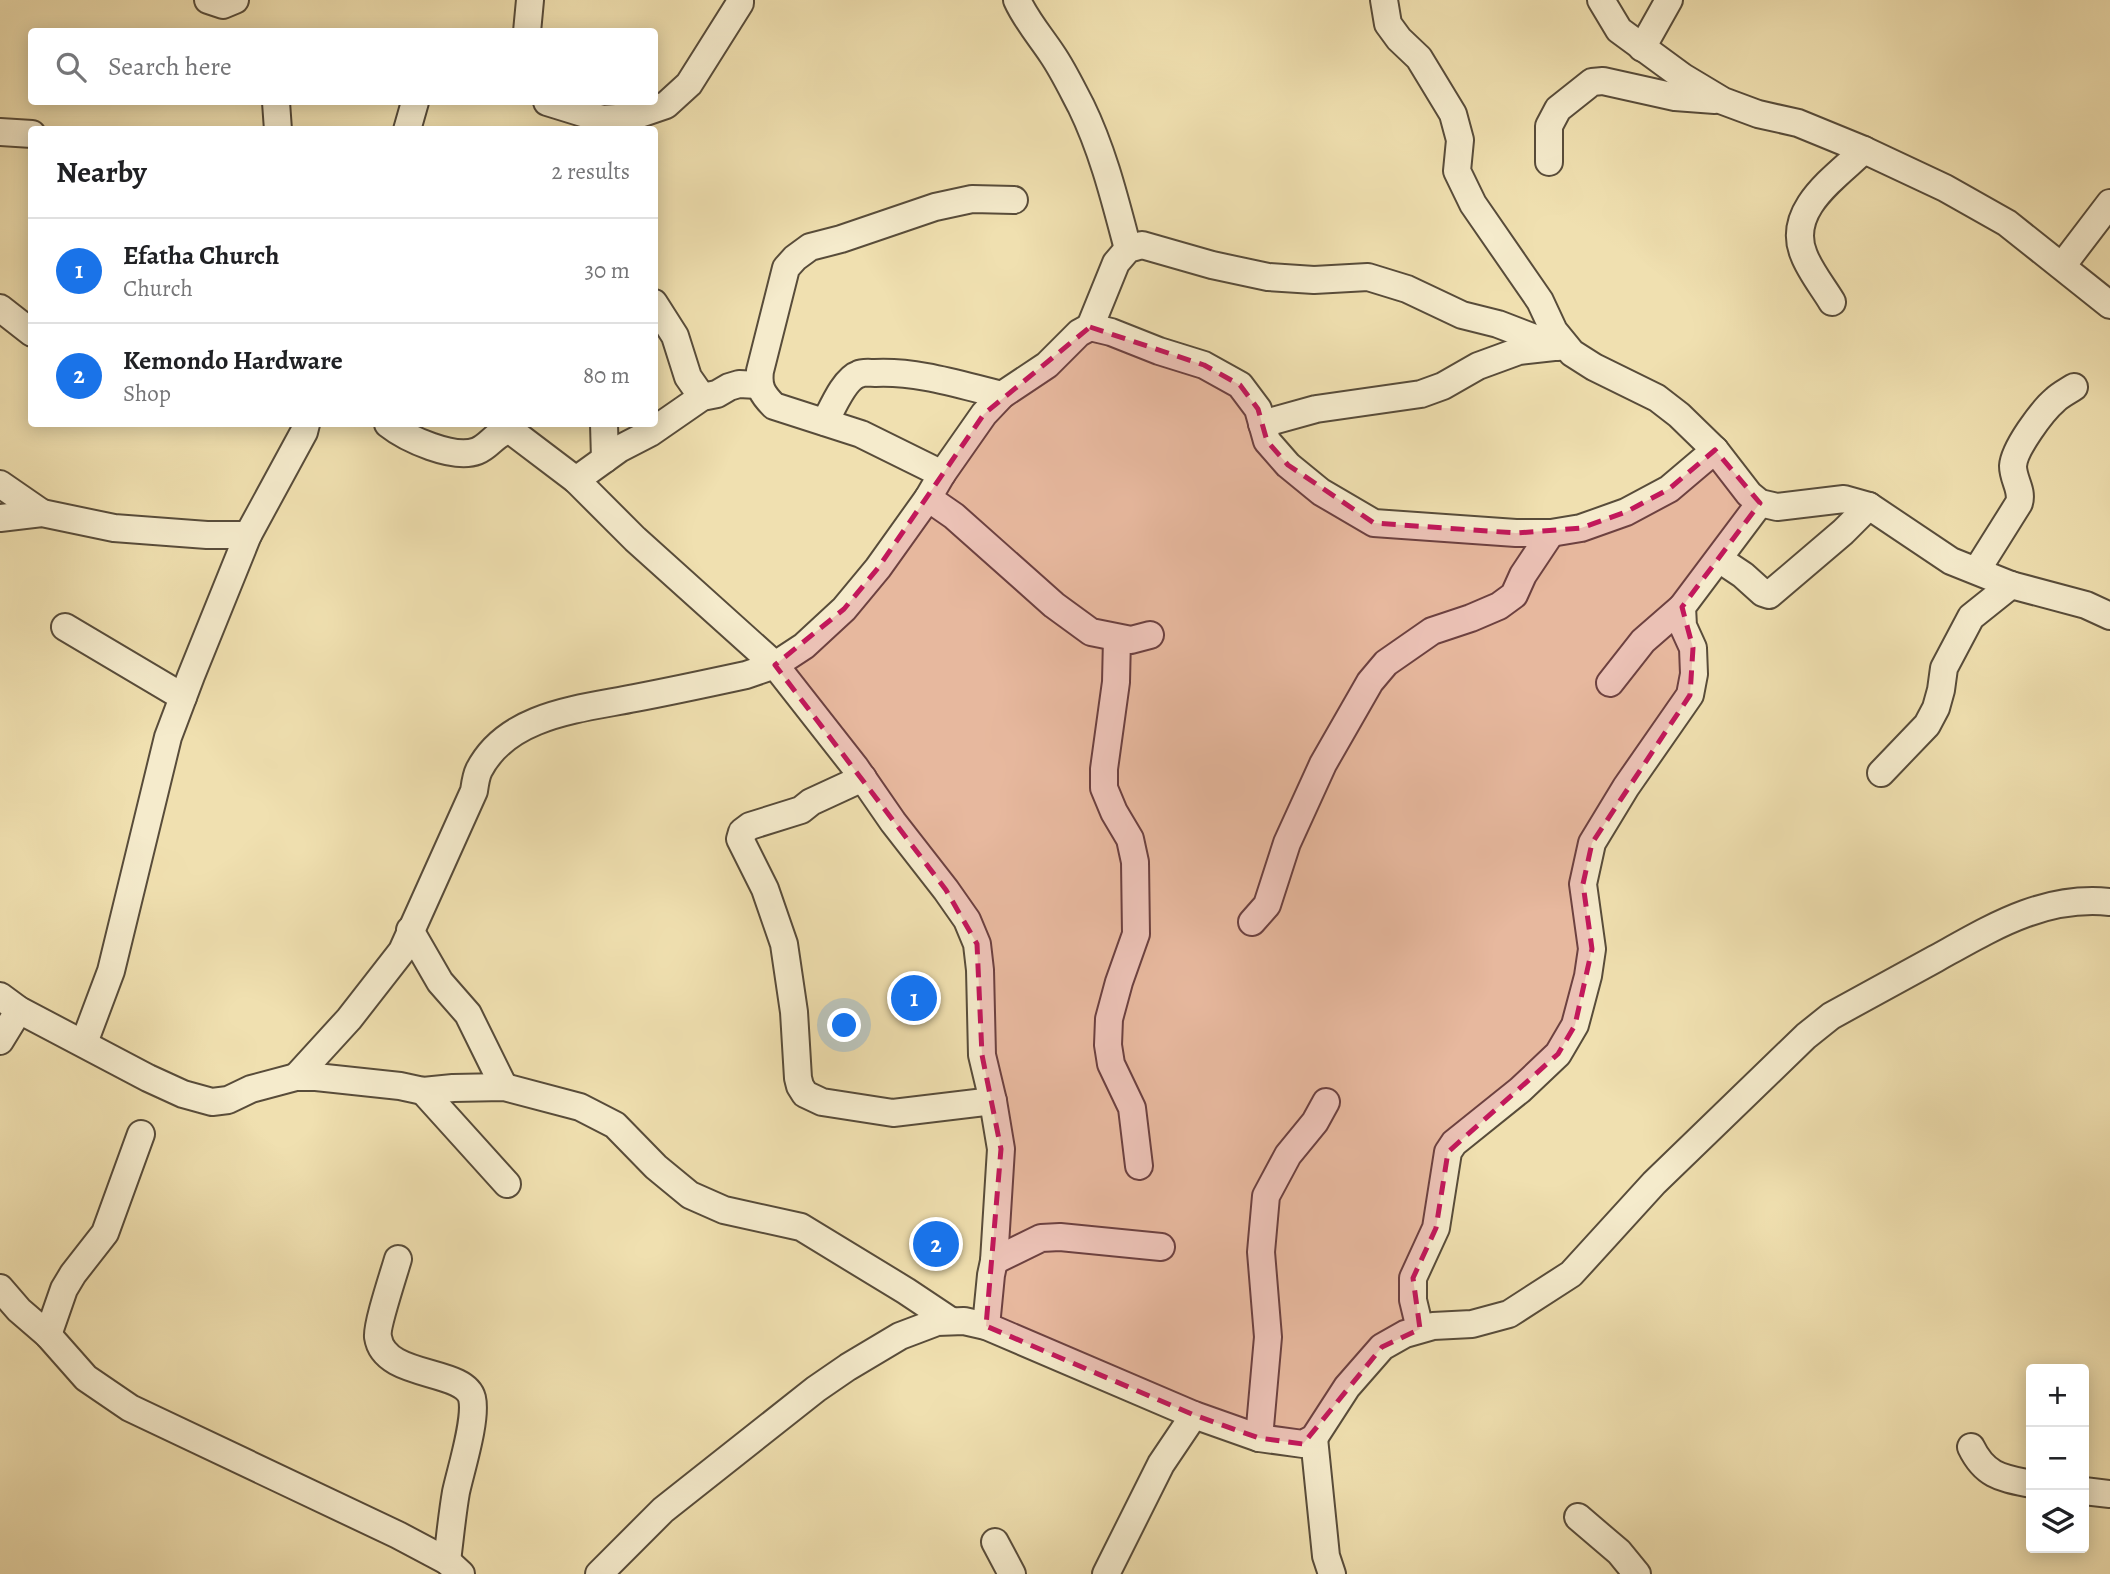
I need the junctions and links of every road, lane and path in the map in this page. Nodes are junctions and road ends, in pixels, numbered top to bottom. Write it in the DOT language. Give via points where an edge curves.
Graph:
graph roads {
  1 [pos="208,0"];
  2 [pos="235,0"];
  3 [pos="530,0"];
  4 [pos="740,0"];
  5 [pos="1017,0"];
  6 [pos="1384,0"];
  7 [pos="1601,0"];
  8 [pos="1668,0"];
  9 [pos="527,28"];
  10 [pos="1642,48"];
  11 [pos="1723,101"];
  12 [pos="276,105"];
  13 [pos="414,105"];
  14 [pos="551,105"];
  15 [pos="556,105"];
  16 [pos="278,126"];
  17 [pos="408,126"];
  18 [pos="563,126"];
  19 [pos="0,132"];
  20 [pos="28,134"];
  21 [pos="1864,150"];
  22 [pos="1549,162"];
  23 [pos="1014,200"];
  24 [pos="2110,203"];
  25 [pos="1128,248"];
  26 [pos="2062,266"];
  27 [pos="1832,302"];
  28 [pos="2110,305"];
  29 [pos="0,309"];
  30 [pos="658,309"];
  31 [pos="1090,327"];
  32 [pos="28,330"];
  33 [pos="658,347"];
  34 [pos="1562,347"];
  35 [pos="683,363"];
  36 [pos="758,385"];
  37 [pos="2074,387"];
  38 [pos="1002,396"];
  39 [pos="702,397"];
  40 [pos="825,422"];
  41 [pos="1262,424"];
  42 [pos="305,427"];
  43 [pos="392,427"];
  44 [pos="604,427"];
  45 [pos="1715,450"];
  46 [pos="605,459"];
  47 [pos="942,474"];
  48 [pos="576,480"];
  49 [pos="0,484"];
  50 [pos="928,499"];
  51 [pos="1760,503"];
  52 [pos="1868,506"];
  53 [pos="42,513"];
  54 [pos="0,518"];
  55 [pos="1551,533"];
  56 [pos="248,536"];
  57 [pos="1719,559"];
  58 [pos="1978,570"];
  59 [pos="2011,585"];
  60 [pos="1682,607"];
  61 [pos="2110,616"];
  62 [pos="65,627"];
  63 [pos="1150,635"];
  64 [pos="1117,638"];
  65 [pos="775,665"];
  66 [pos="1610,683"];
  67 [pos="183,697"];
  68 [pos="1881,773"];
  69 [pos="863,778"];
  70 [pos="2110,902"];
  71 [pos="1252,922"];
  72 [pos="410,930"];
  73 [pos="10,1003"];
  74 [pos="1,1039"];
  75 [pos="84,1043"];
  76 [pos="296,1077"];
  77 [pos="504,1087"];
  78 [pos="423,1091"];
  79 [pos="993,1101"];
  80 [pos="1326,1102"];
  81 [pos="141,1134"];
  82 [pos="1139,1166"];
  83 [pos="507,1184"];
  84 [pos="1161,1247"];
  85 [pos="398,1259"];
  86 [pos="994,1261"];
  87 [pos="0,1289"];
  88 [pos="951,1321"];
  89 [pos="986,1326"];
  90 [pos="1420,1329"];
  91 [pos="48,1335"];
  92 [pos="1194,1415"];
  93 [pos="1259,1438"];
  94 [pos="1314,1438"];
  95 [pos="1970,1447"];
  96 [pos="2026,1483"];
  97 [pos="2089,1492"];
  98 [pos="2110,1494"];
  99 [pos="1578,1517"];
  100 [pos="995,1542"];
  101 [pos="1615,1563"];
  102 [pos="454,1568"];
  103 [pos="599,1574"];
  104 [pos="1012,1574"];
  105 [pos="1106,1574"];
  106 [pos="1332,1574"];
  107 [pos="1637,1574"];
  1 -- 2 [label="street" via="223,5"];
  3 -- 9 [label="street"];
  4 -- 15 [label="street" via="689,84 666,105 631,117 601,119"];
  5 -- 25 [label="street" via="1081,107 1115,197"];
  6 -- 34 [label="street" via="1388,24 1419,58 1453,114 1460,140 1457,171 1473,204 1540,301"];
  7 -- 10 [label="street" via="1619,30"];
  8 -- 10 [label="street"];
  10 -- 11 [label="street"];
  11 -- 21 [label="street" via="1798,123"];
  11 -- 22 [label="street" via="1592,82 1558,109 1549,126"];
  12 -- 16 [label="street"];
  13 -- 17 [label="street"];
  14 -- 18 [label="street" via="559,110"];
  19 -- 20 [label="street"];
  21 -- 26 [label="street" via="2007,223"];
  21 -- 27 [label="street" via="1815,197 1798,233 1804,256"];
  23 -- 36 [label="street" via="946,204 810,247 786,268"];
  24 -- 26 [label="street"];
  25 -- 31 [label="street" via="1115,263"];
  25 -- 34 [label="street" via="1142,245 1268,277 1314,281 1368,276 1462,315"];
  26 -- 28 [label="street"];
  29 -- 32 [label="street"];
  30 -- 35 [label="street" via="675,336"];
  31 -- 38 [label="street"];
  31 -- 41 [label="street" via="1204,365 1240,385 1258,409"];
  33 -- 35 [label="street"];
  34 -- 41 [label="street" via="1519,351 1421,394 1316,409"];
  34 -- 45 [label="street" via="1657,398"];
  35 -- 39 [label="street"];
  36 -- 39 [label="street" via="739,384"];
  36 -- 40 [label="street" via="774,406"];
  37 -- 58 [label="street" via="2055,400 2017,452 2013,471 2022,494"];
  38 -- 40 [label="street" via="913,374 859,374 846,385"];
  38 -- 47 [label="street"];
  39 -- 46 [label="street"];
  40 -- 47 [label="street" via="861,433"];
  41 -- 55 [label="street" via="1267,441 1288,464 1321,492 1374,523"];
  42 -- 56 [label="street"];
  43 -- 48 [label="street" via="406,437 456,453 474,452 510,430"];
  44 -- 46 [label="street"];
  45 -- 51 [label="street"];
  45 -- 55 [label="street" via="1669,489 1626,512"];
  46 -- 48 [label="street"];
  47 -- 50 [label="street"];
  48 -- 65 [label="street"];
  49 -- 53 [label="street"];
  50 -- 64 [label="street" via="954,516 1076,622 1091,632"];
  50 -- 65 [label="street" via="844,609 804,646"];
  51 -- 52 [label="street" via="1776,507 1844,499"];
  51 -- 57 [label="street"];
  52 -- 57 [label="street" via="1769,595"];
  52 -- 58 [label="street" via="1951,561"];
  53 -- 54 [label="street"];
  53 -- 56 [label="street" via="114,528"];
  55 -- 71 [label="street" via="1514,595 1499,606 1432,631 1386,663 1370,682 1323,764 1287,842 1267,905"];
  56 -- 67 [label="street"];
  57 -- 60 [label="street"];
  58 -- 59 [label="street"];
  59 -- 61 [label="street" via="2086,604"];
  59 -- 68 [label="street" via="1971,617 1944,668 1936,708 1927,725"];
  60 -- 66 [label="street" via="1643,641"];
  60 -- 90 [label="street" via="1693,648 1690,695 1592,843 1583,884 1592,949 1575,1025 1558,1054 1448,1152 1436,1228 1413,1278"];
  62 -- 67 [label="street"];
  63 -- 64 [label="street"];
  64 -- 82 [label="street" via="1104,788 1130,838 1136,934 1109,1019 1108,1045 1111,1064 1132,1108"];
  65 -- 69 [label="street"];
  65 -- 72 [label="street" via="709,684 567,711 508,736 478,771 474,791"];
  67 -- 75 [label="street" via="168,737 111,971"];
  69 -- 79 [label="street" via="967,920 977,944 982,1055"];
  69 -- 79 [label="street" via="801,810 750,826 740,839 765,889 784,944 800,1086 805,1094 822,1102 893,1113"];
  70 -- 90 [label="street" via="2038,908 2005,921 1831,1016 1654,1183 1571,1274 1509,1314 1472,1324"];
  72 -- 76 [label="street" via="402,951"];
  72 -- 77 [label="street" via="440,982 468,1014"];
  73 -- 74 [label="street"];
  73 -- 75 [label="street"];
  75 -- 76 [label="street" via="148,1078 212,1102"];
  76 -- 78 [label="street"];
  77 -- 78 [label="street"];
  77 -- 88 [label="street" via="580,1107 615,1125 690,1195 724,1210 801,1227"];
  78 -- 83 [label="street"];
  79 -- 86 [label="street" via="1001,1149"];
  80 -- 93 [label="street" via="1288,1155 1266,1196 1261,1252 1268,1337"];
  81 -- 91 [label="street" via="105,1233 64,1289"];
  84 -- 86 [label="street" via="1051,1237"];
  85 -- 102 [label="street" via="377,1335 382,1349 403,1365 461,1384 471,1395 473,1413 456,1494"];
  86 -- 89 [label="street"];
  87 -- 91 [label="street"];
  88 -- 89 [label="street"];
  88 -- 103 [label="street" via="900,1336 816,1389 663,1510"];
  89 -- 92 [label="street"];
  90 -- 94 [label="street" via="1382,1347 1347,1387"];
  91 -- 102 [label="street" via="86,1378 130,1408 398,1535"];
  92 -- 93 [label="street"];
  92 -- 105 [label="street" via="1161,1464"];
  93 -- 94 [label="street" via="1303,1444"];
  94 -- 106 [label="street" via="1326,1556"];
  95 -- 96 [label="street" via="1976,1459 2000,1478"];
  97 -- 98 [label="street"];
  99 -- 101 [label="street"];
  100 -- 104 [label="street"];
  101 -- 107 [label="street"];
}
